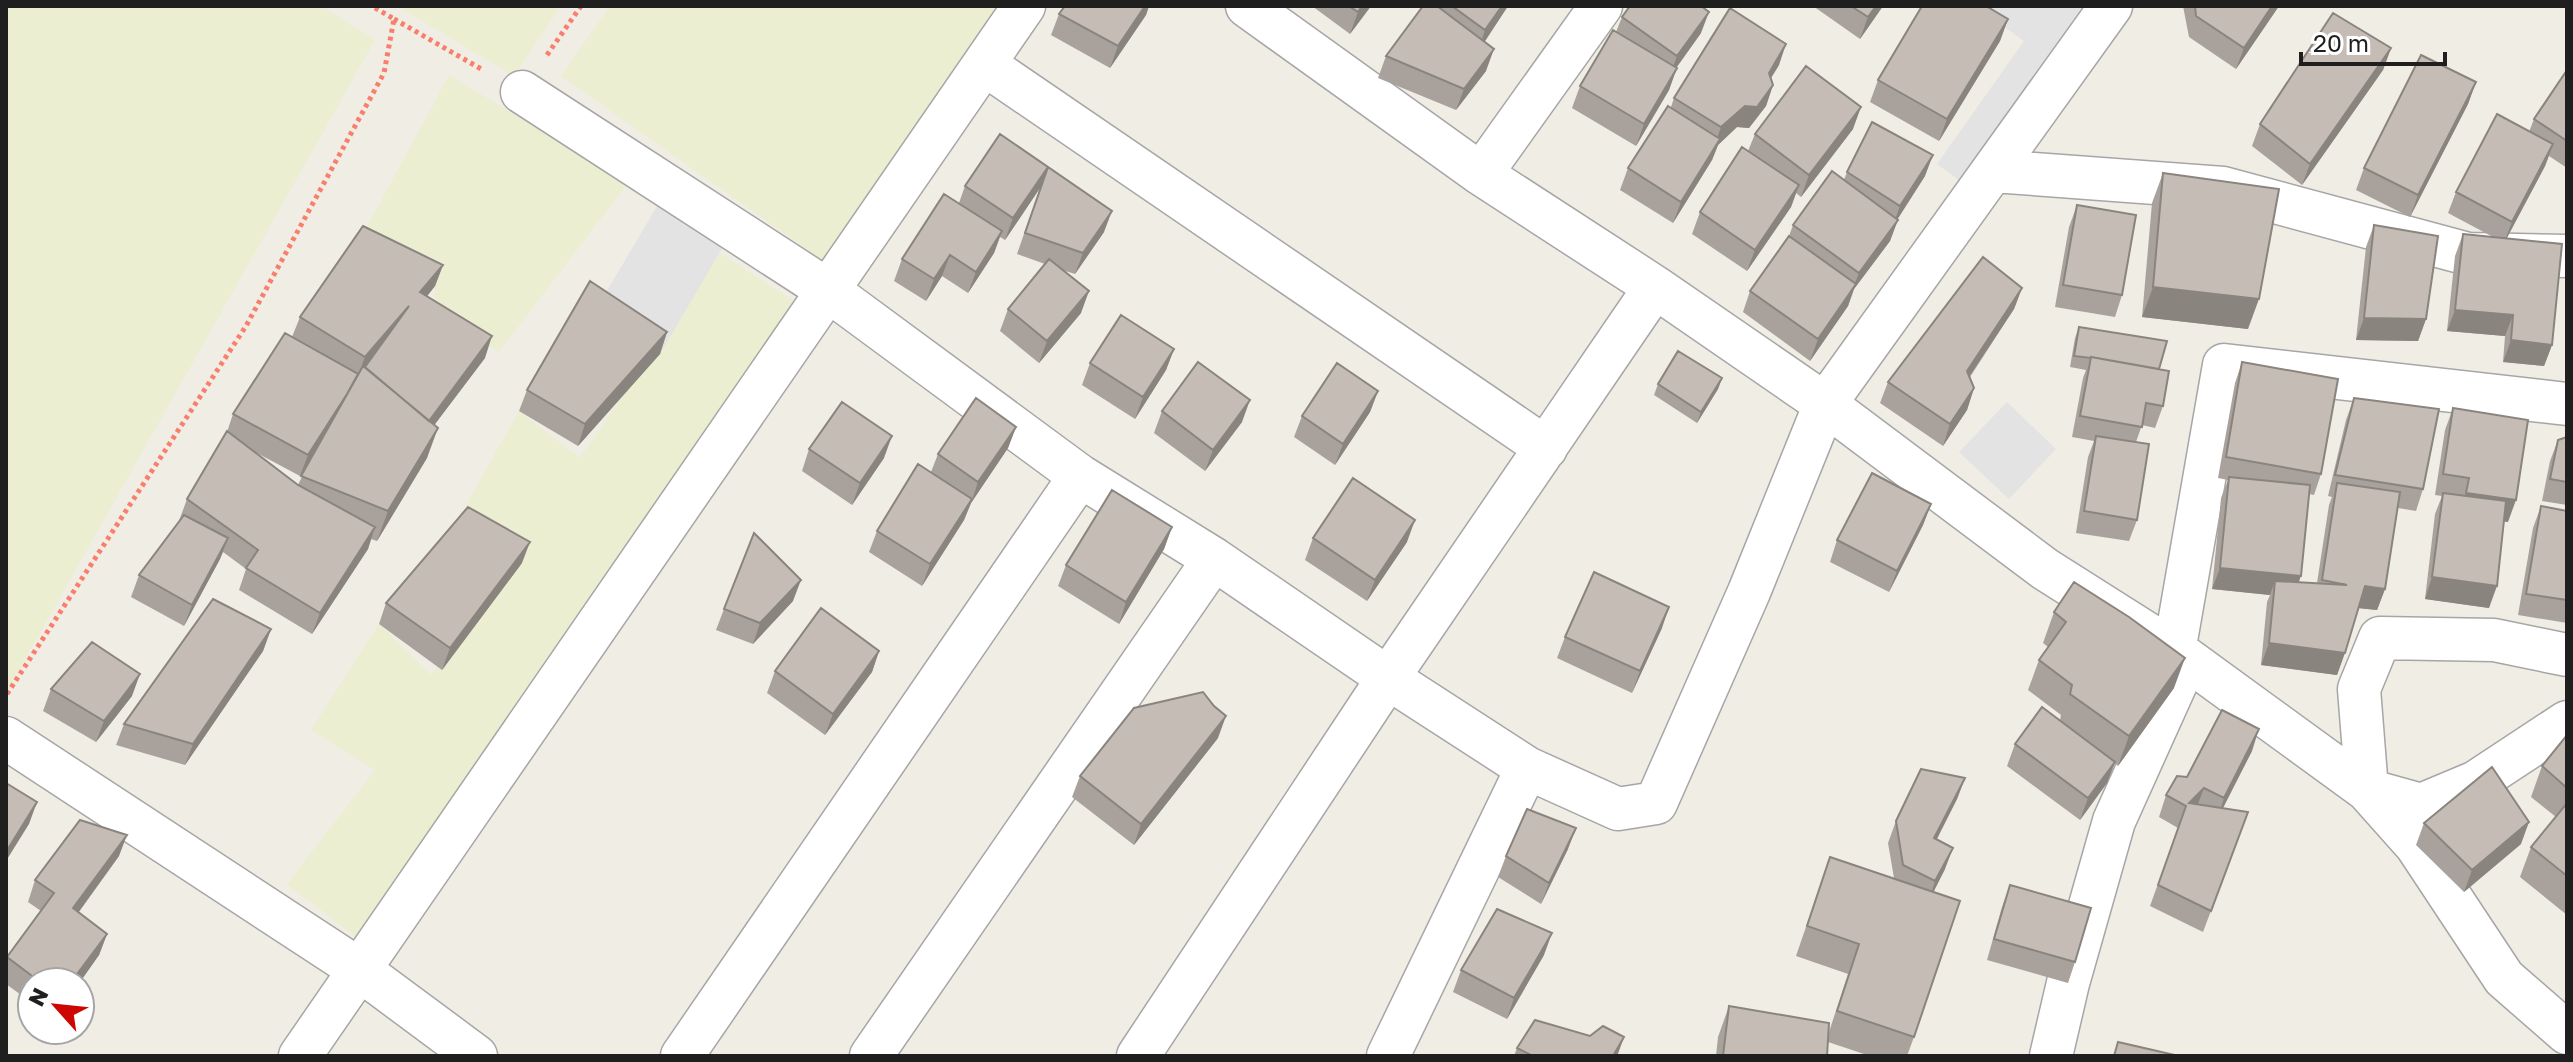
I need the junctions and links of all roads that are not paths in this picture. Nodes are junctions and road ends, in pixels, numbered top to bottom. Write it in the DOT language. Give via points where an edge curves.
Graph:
graph roads {
  1 [pos="1024,6"];
  2 [pos="1247,6"];
  3 [pos="1601,6"];
  4 [pos="2111,6"];
  5 [pos="984,64"];
  6 [pos="522,92"];
  7 [pos="1993,171"];
  8 [pos="1481,174"];
  9 [pos="2567,256"];
  10 [pos="1655,287"];
  11 [pos="829,291"];
  12 [pos="1825,404"];
  13 [pos="2567,404"];
  14 [pos="1546,448"];
  15 [pos="1080,476"];
  16 [pos="1214,559"];
  17 [pos="2567,655"];
  18 [pos="2181,656"];
  19 [pos="1388,678"];
  20 [pos="2567,722"];
  21 [pos="6,738"];
  22 [pos="1527,768"];
  23 [pos="2367,790"];
  24 [pos="360,970"];
  25 [pos="2567,1033"];
  26 [pos="300,1056"];
  27 [pos="476,1056"];
  28 [pos="682,1056"];
  29 [pos="871,1056"];
  30 [pos="1138,1056"];
  31 [pos="1388,1056"];
  32 [pos="2051,1056"];
  1 -- 5 [label="street"];
  2 -- 8 [label="street"];
  3 -- 8 [label="street"];
  4 -- 7 [label="street"];
  5 -- 11 [label="street"];
  5 -- 14 [label="street"];
  6 -- 11 [label="street"];
  7 -- 9 [label="street" via="2223,188 2468,254"];
  7 -- 12 [label="street"];
  8 -- 10 [label="street"];
  10 -- 12 [label="street"];
  10 -- 14 [label="street"];
  11 -- 15 [label="street"];
  11 -- 24 [label="street"];
  12 -- 18 [label="street" via="2045,569"];
  12 -- 22 [label="street" via="1656,803 1618,809"];
  13 -- 18 [label="street" via="2224,365"];
  14 -- 19 [label="street"];
  15 -- 16 [label="street"];
  15 -- 28 [label="street"];
  16 -- 19 [label="street"];
  16 -- 29 [label="street"];
  17 -- 23 [label="street" via="2494,640 2380,638 2359,689"];
  18 -- 23 [label="street"];
  18 -- 32 [label="street" via="2114,821"];
  19 -- 22 [label="street"];
  19 -- 30 [label="street"];
  20 -- 23 [label="street" via="2476,782 2421,805"];
  21 -- 24 [label="street"];
  22 -- 31 [label="street"];
  23 -- 25 [label="street" via="2416,845 2504,978"];
  24 -- 26 [label="street"];
  24 -- 27 [label="street"];
}
